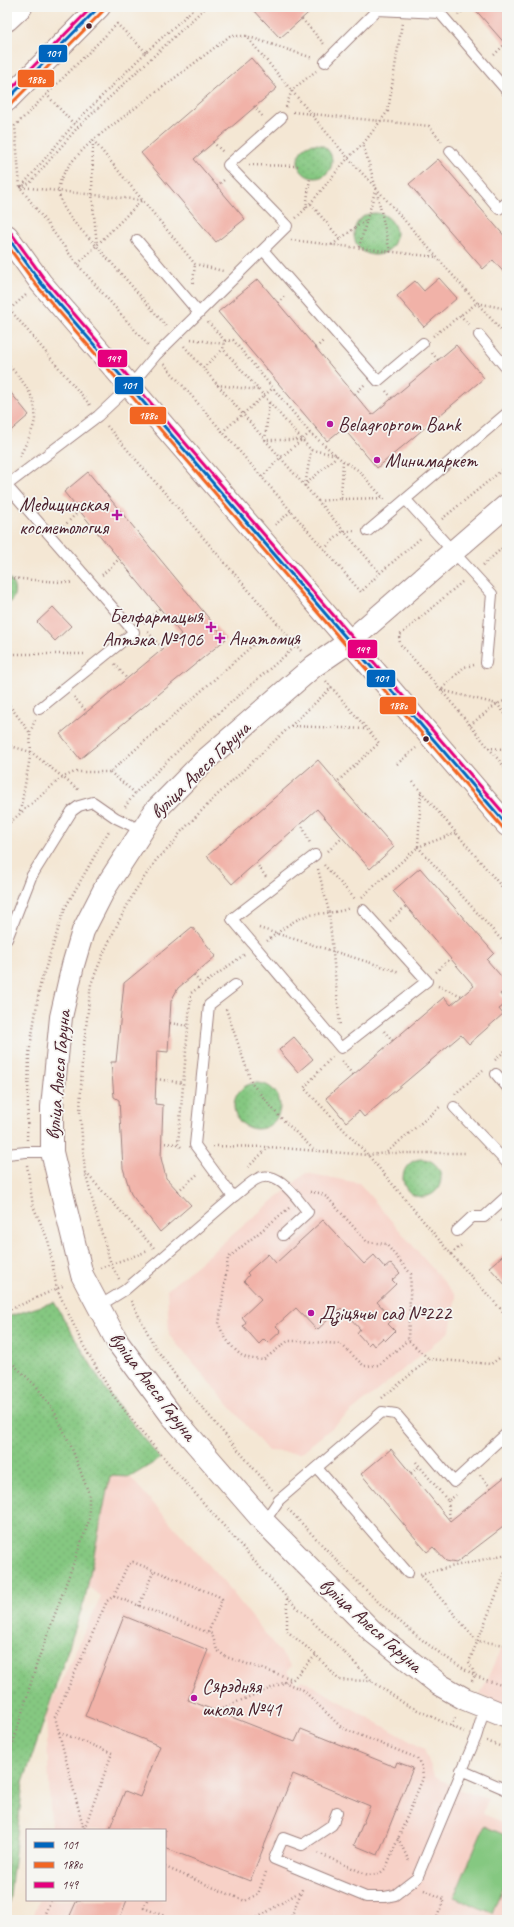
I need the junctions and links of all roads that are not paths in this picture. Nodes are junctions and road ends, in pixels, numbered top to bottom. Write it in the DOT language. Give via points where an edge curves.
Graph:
graph roads {
  1 [pos="21,7"];
  2 [pos="99,7"];
  3 [pos="7,20"];
  4 [pos="325,62"];
  5 [pos="507,91"];
  6 [pos="7,100"];
  7 [pos="281,118"];
  8 [pos="450,151"];
  9 [pos="507,202"];
  10 [pos="7,236"];
  11 [pos="137,240"];
  12 [pos="263,250"];
  13 [pos="199,313"];
  14 [pos="479,335"];
  15 [pos="423,343"];
  16 [pos="507,369"];
  17 [pos="131,385"];
  18 [pos="507,413"];
  19 [pos="7,485"];
  20 [pos="406,500"];
  21 [pos="507,505"];
  22 [pos="368,531"];
  23 [pos="453,552"];
  24 [pos="349,642"];
  25 [pos="486,663"];
  26 [pos="39,709"];
  27 [pos="507,825"];
  28 [pos="141,830"];
  29 [pos="317,857"];
  30 [pos="363,910"];
  31 [pos="7,938"];
  32 [pos="235,985"];
  33 [pos="496,1074"];
  34 [pos="507,1087"];
  35 [pos="454,1107"];
  36 [pos="52,1152"];
  37 [pos="7,1154"];
  38 [pos="507,1163"];
  39 [pos="507,1196"];
  40 [pos="233,1198"];
  41 [pos="456,1231"];
  42 [pos="283,1235"];
  43 [pos="98,1306"];
  44 [pos="507,1433"];
  45 [pos="317,1468"];
  46 [pos="264,1522"];
  47 [pos="408,1573"];
  48 [pos="475,1703"];
  49 [pos="507,1716"];
  50 [pos="461,1770"];
  51 [pos="507,1790"];
  52 [pos="337,1812"];
  1 -- 3 [label="street"];
  2 -- 6 [label="street"];
  4 -- 5 [label="lane" via="377,10 440,12"];
  7 -- 12 [label="lane" via="228,165 287,226"];
  8 -- 9 [label="lane" via="499,209"];
  10 -- 17 [label="street" via="41,283"];
  11 -- 13 [label="lane"];
  12 -- 13 [label="lane"];
  12 -- 15 [label="lane" via="378,381"];
  13 -- 17 [label="lane" via="156,355"];
  14 -- 16 [label="lane"];
  17 -- 19 [label="lane" via="98,416"];
  17 -- 24 [label="street"];
  18 -- 20 [label="lane"];
  19 -- 26 [label="lane" via="134,632"];
  20 -- 22 [label="lane"];
  20 -- 23 [label="lane"];
  21 -- 23 [label="street, вуліца Алеся Гаруна"];
  23 -- 24 [label="street, вуліца Алеся Гаруна"];
  23 -- 25 [label="lane" via="492,594"];
  24 -- 27 [label="street"];
  24 -- 28 [label="street, вуліца Алеся Гаруна" via="314,666 204,761 155,811"];
  28 -- 31 [label="lane" via="116,818 93,802 79,806 66,818 31,877"];
  28 -- 36 [label="street, вуліца Алеся Гаруна" via="105,888 86,925 73,964 61,1017 52,1106"];
  29 -- 30 [label="lane" via="232,919 338,1051 427,981"];
  32 -- 40 [label="lane" via="208,1005 196,1145"];
  33 -- 34 [label="lane"];
  35 -- 38 [label="lane"];
  36 -- 37 [label="lane"];
  36 -- 43 [label="street, вуліца Алеся Гаруна" via="82,1275"];
  39 -- 41 [label="lane" via="484,1217 472,1217"];
  40 -- 42 [label="lane" via="256,1178 270,1177 281,1181 308,1212"];
  40 -- 43 [label="lane" via="125,1290"];
  43 -- 46 [label="street, вуліца Алеся Гаруна" via="118,1343 172,1416"];
  44 -- 45 [label="lane" via="454,1482 396,1414 382,1412"];
  45 -- 46 [label="lane" via="279,1500"];
  45 -- 47 [label="lane"];
  46 -- 48 [label="street, вуліца Алеся Гаруна" via="373,1632 440,1685"];
  48 -- 49 [label="street, вуліца Алеся Гаруна"];
  48 -- 50 [label="lane" via="476,1737"];
  50 -- 51 [label="lane"];
  50 -- 52 [label="lane" via="417,1878 395,1895 366,1896 274,1860 283,1838 302,1845 332,1825"];
}
